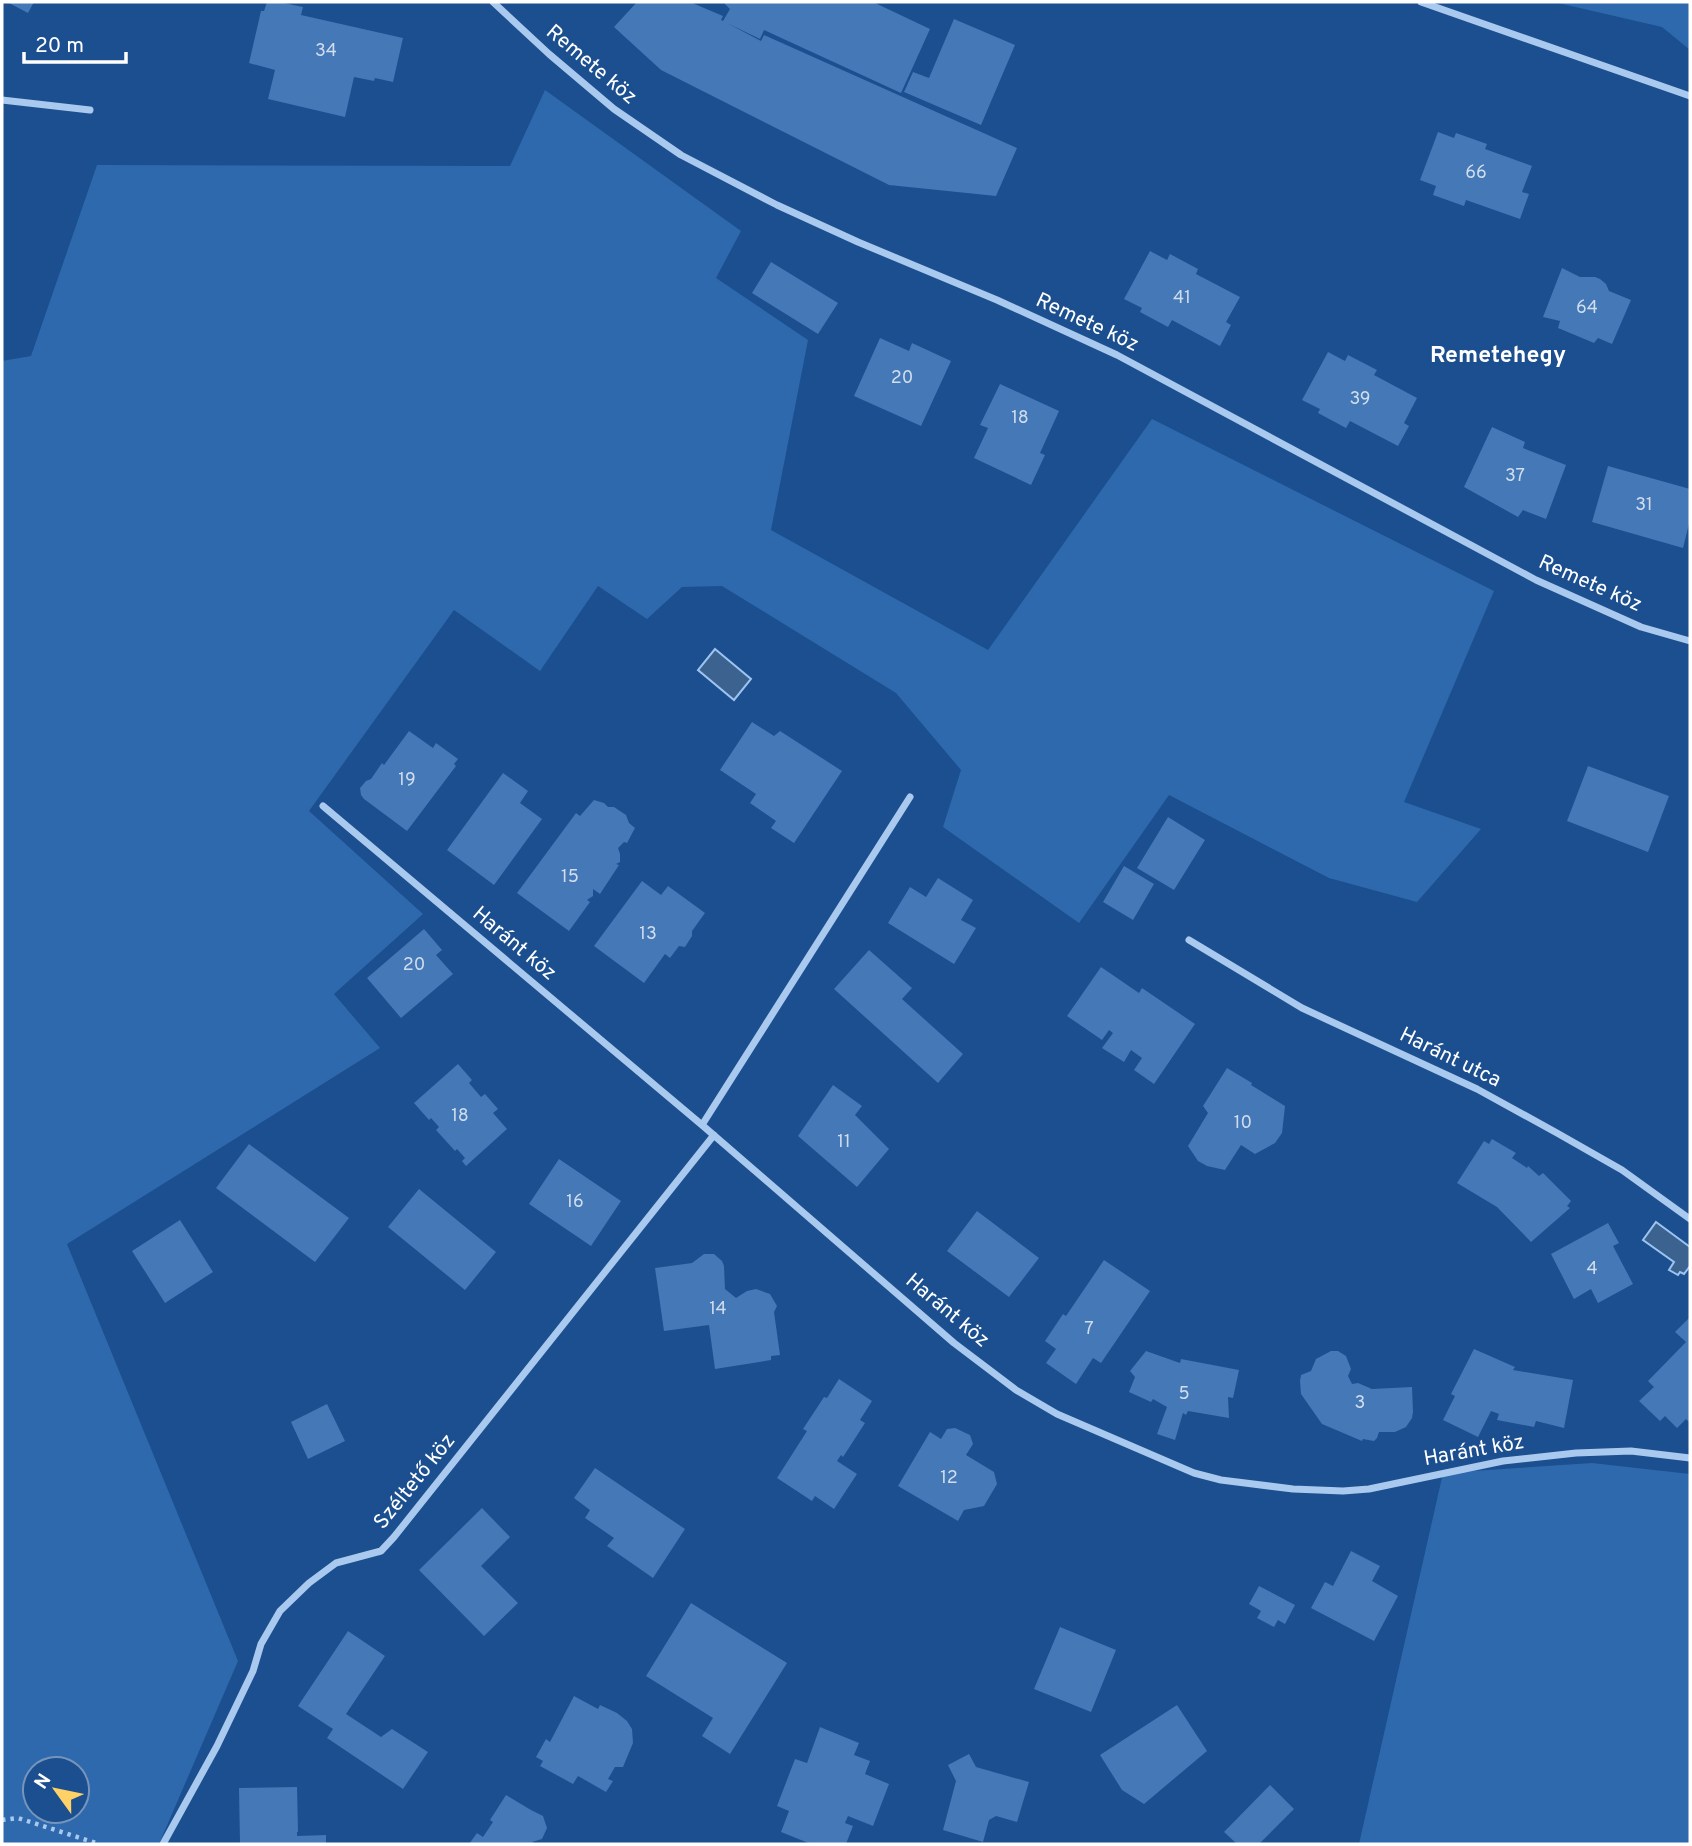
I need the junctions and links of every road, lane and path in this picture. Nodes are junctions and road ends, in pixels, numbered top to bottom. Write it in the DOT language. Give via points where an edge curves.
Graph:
graph roads {
  1 [pos="493,2"];
  2 [pos="1421,2"];
  3 [pos="1690,96"];
  4 [pos="2,100"];
  5 [pos="90,110"];
  6 [pos="1690,641"];
  7 [pos="910,797"];
  8 [pos="323,806"];
  9 [pos="1189,940"];
  10 [pos="702,1125"];
  11 [pos="714,1135"];
  12 [pos="1690,1219"];
  13 [pos="1690,1458"];
  14 [pos="2,1820"];
  15 [pos="99,1844"];
  16 [pos="163,1844"];
  1 -- 6 [label="street, Remete köz" via="614,109 681,155 777,205 1117,355 1536,580 1642,627"];
  2 -- 3 [label="street"];
  4 -- 5 [label="street"];
  7 -- 10 [label="street"];
  8 -- 10 [label="street, Haránt köz"];
  9 -- 12 [label="street, Haránt utca" via="1302,1008 1477,1089 1568,1139 1622,1170"];
  10 -- 11 [label="street, Haránt köz"];
  11 -- 13 [label="street, Haránt köz" via="954,1343 1016,1390 1057,1415 1194,1473 1221,1480 1343,1492 1503,1461 1576,1453 1631,1451"];
  11 -- 16 [label="street, Széltető köz" via="394,1537 381,1551 336,1563 280,1611 217,1746"];
  14 -- 15 [label="path" via="18,1818"];
}
